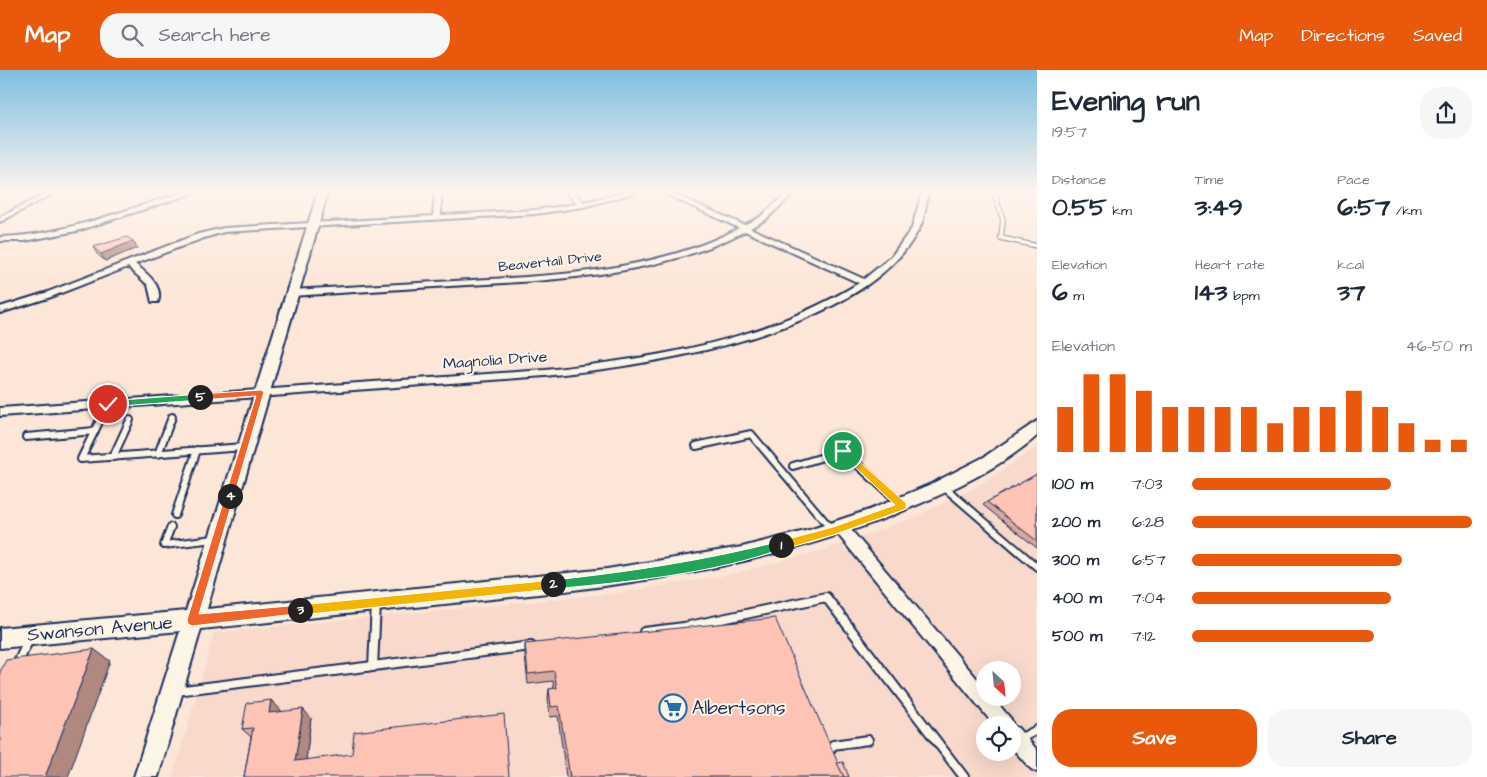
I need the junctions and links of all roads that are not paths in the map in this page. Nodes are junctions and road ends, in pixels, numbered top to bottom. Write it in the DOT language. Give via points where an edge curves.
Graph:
graph roads {
  1 [pos="85,225"];
  2 [pos="287,225"];
  3 [pos="311,225"];
  4 [pos="738,225"];
  5 [pos="750,225"];
  6 [pos="917,225"];
  7 [pos="1004,225"];
  8 [pos="745,228"];
  9 [pos="0,239"];
  10 [pos="1037,246"];
  11 [pos="130,264"];
  12 [pos="864,282"];
  13 [pos="291,293"];
  14 [pos="154,300"];
  15 [pos="0,310"];
  16 [pos="261,392"];
  17 [pos="108,404"];
  18 [pos="0,412"];
  19 [pos="172,417"];
  20 [pos="130,420"];
  21 [pos="1037,427"];
  22 [pos="95,431"];
  23 [pos="26,437"];
  24 [pos="696,446"];
  25 [pos="244,447"];
  26 [pos="197,450"];
  27 [pos="158,454"];
  28 [pos="113,457"];
  29 [pos="793,466"];
  30 [pos="944,486"];
  31 [pos="902,506"];
  32 [pos="175,515"];
  33 [pos="171,527"];
  34 [pos="837,530"];
  35 [pos="217,539"];
  36 [pos="1037,567"];
  37 [pos="376,602"];
  38 [pos="192,620"];
  39 [pos="635,633"];
  40 [pos="31,636"];
  41 [pos="0,638"];
  42 [pos="538,646"];
  43 [pos="373,667"];
  44 [pos="12,678"];
  45 [pos="171,692"];
  46 [pos="997,716"];
  47 [pos="1037,730"];
  48 [pos="1021,735"];
  49 [pos="868,740"];
  50 [pos="1021,744"];
  51 [pos="830,762"];
  52 [pos="1037,763"];
  53 [pos="146,777"];
  54 [pos="964,777"];
  1 -- 9 [label="street" via="27,238"];
  2 -- 11 [label="street" via="224,230"];
  3 -- 13 [label="street"];
  4 -- 8 [label="street"];
  5 -- 8 [label="street, Beavertail Drive"];
  6 -- 12 [label="street, Magnolia Drive" via="900,252"];
  7 -- 10 [label="lane" via="1001,238"];
  8 -- 12 [label="street"];
  8 -- 13 [label="street, Beavertail Drive" via="685,252 601,271 529,280"];
  11 -- 14 [label="street" via="154,287"];
  11 -- 15 [label="street"];
  12 -- 16 [label="street, Magnolia Drive" via="829,304 770,329 656,359 545,373"];
  13 -- 16 [label="street"];
  16 -- 17 [label="street, Magnolia Drive"];
  16 -- 25 [label="street"];
  17 -- 18 [label="street, Magnolia Drive"];
  17 -- 22 [label="lane"];
  19 -- 27 [label="lane"];
  20 -- 28 [label="lane"];
  21 -- 30 [label="street, Swanson Avenue" via="972,472"];
  22 -- 23 [label="lane"];
  22 -- 28 [label="lane" via="81,459"];
  24 -- 34 [label="lane" via="751,434"];
  25 -- 26 [label="lane"];
  25 -- 35 [label="street"];
  26 -- 27 [label="lane"];
  26 -- 32 [label="lane"];
  27 -- 28 [label="lane"];
  29 -- 31 [label="lane" via="843,451"];
  30 -- 31 [label="street, Swanson Avenue"];
  30 -- 36 [label="lane"];
  31 -- 34 [label="street, Swanson Avenue"];
  33 -- 35 [label="lane" via="164,545"];
  34 -- 37 [label="street, Swanson Avenue" via="722,561 625,576"];
  34 -- 46 [label="street"];
  35 -- 38 [label="street"];
  37 -- 38 [label="street, Swanson Avenue"];
  37 -- 43 [label="lane"];
  38 -- 40 [label="street, Swanson Avenue"];
  38 -- 45 [label="street"];
  39 -- 54 [label="lane" via="684,627 826,597"];
  40 -- 41 [label="street, Swanson Avenue"];
  40 -- 44 [label="lane"];
  42 -- 43 [label="lane"];
  43 -- 45 [label="lane"];
  45 -- 53 [label="street"];
  47 -- 48 [label="lane"];
  49 -- 51 [label="lane" via="833,746 828,754"];
  50 -- 52 [label="street"];
}
